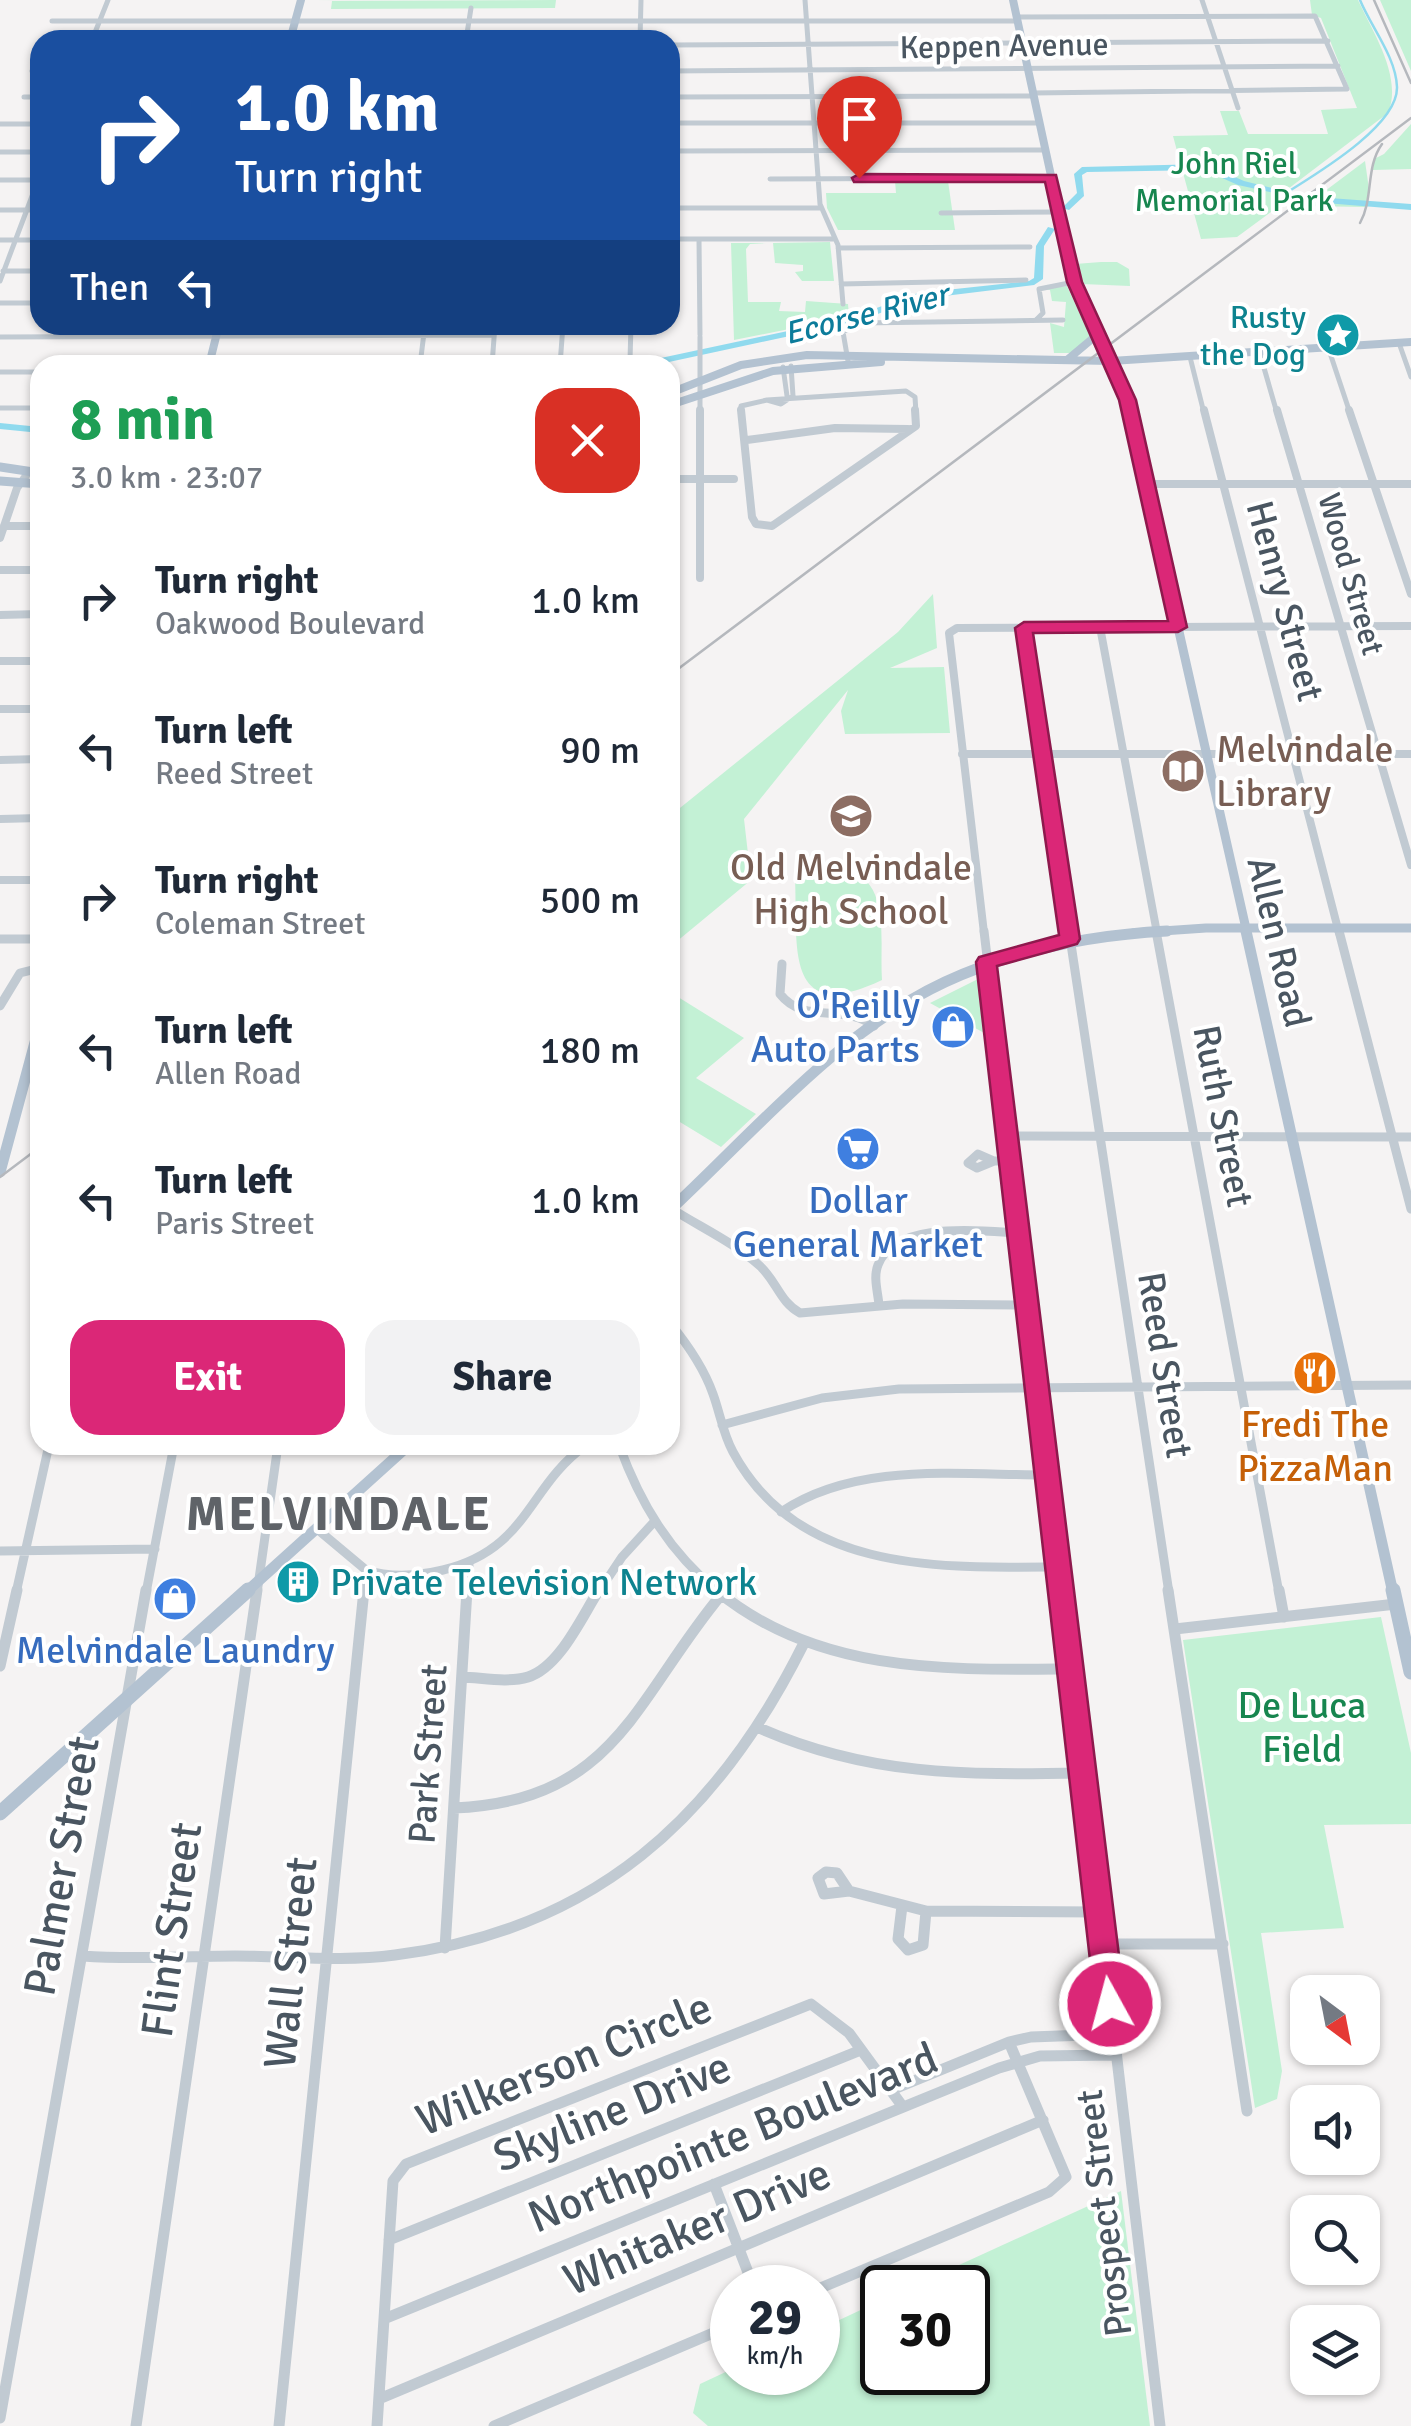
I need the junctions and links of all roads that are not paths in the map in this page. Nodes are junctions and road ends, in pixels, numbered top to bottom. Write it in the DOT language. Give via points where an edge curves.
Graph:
graph roads {
  1 [pos="108,0"];
  2 [pos="301,0"];
  3 [pos="641,0"];
  4 [pos="805,0"];
  5 [pos="1013,0"];
  6 [pos="1202,0"];
  7 [pos="471,8"];
  8 [pos="1208,17"];
  9 [pos="1017,19"];
  10 [pos="99,21"];
  11 [pos="296,21"];
  12 [pos="469,21"];
  13 [pos="640,21"];
  14 [pos="807,21"];
  15 [pos="52,22"];
  16 [pos="96,30"];
  17 [pos="293,30"];
  18 [pos="468,30"];
  19 [pos="640,30"];
  20 [pos="1328,41"];
  21 [pos="1216,42"];
  22 [pos="1022,44"];
  23 [pos="680,45"];
  24 [pos="808,45"];
  25 [pos="1225,66"];
  26 [pos="1338,66"];
  27 [pos="1028,69"];
  28 [pos="680,70"];
  29 [pos="811,70"];
  30 [pos="1233,92"];
  31 [pos="1033,95"];
  32 [pos="813,96"];
  33 [pos="24,97"];
  34 [pos="30,97"];
  35 [pos="680,97"];
  36 [pos="1238,108"];
  37 [pos="815,123"];
  38 [pos="1040,123"];
  39 [pos="0,124"];
  40 [pos="30,124"];
  41 [pos="680,124"];
  42 [pos="1045,150"];
  43 [pos="680,151"];
  44 [pos="816,151"];
  45 [pos="0,152"];
  46 [pos="30,152"];
  47 [pos="819,178"];
  48 [pos="1051,178"];
  49 [pos="30,179"];
  50 [pos="770,179"];
  51 [pos="0,180"];
  52 [pos="30,202"];
  53 [pos="680,208"];
  54 [pos="821,208"];
  55 [pos="0,210"];
  56 [pos="27,210"];
  57 [pos="942,212"];
  58 [pos="1058,212"];
  59 [pos="835,238"];
  60 [pos="680,239"];
  61 [pos="699,239"];
  62 [pos="0,240"];
  63 [pos="15,240"];
  64 [pos="30,240"];
  65 [pos="1030,247"];
  66 [pos="838,248"];
  67 [pos="2,271"];
  68 [pos="30,271"];
  69 [pos="0,280"];
  70 [pos="1026,280"];
  71 [pos="1074,282"];
  72 [pos="841,284"];
  73 [pos="0,303"];
  74 [pos="30,304"];
  75 [pos="843,304"];
  76 [pos="1063,320"];
  77 [pos="1034,321"];
  78 [pos="848,327"];
  79 [pos="1098,334"];
  80 [pos="424,336"];
  81 [pos="494,336"];
  82 [pos="0,337"];
  83 [pos="216,337"];
  84 [pos="1411,342"];
  85 [pos="1399,343"];
  86 [pos="1330,350"];
  87 [pos="1260,354"];
  88 [pos="212,355"];
  89 [pos="421,355"];
  90 [pos="493,355"];
  91 [pos="1190,357"];
  92 [pos="848,358"];
  93 [pos="1066,360"];
  94 [pos="1111,360"];
  95 [pos="787,366"];
  96 [pos="0,372"];
  97 [pos="30,372"];
  98 [pos="1411,377"];
  99 [pos="698,381"];
  100 [pos="680,389"];
  101 [pos="698,393"];
  102 [pos="790,396"];
  103 [pos="680,401"];
  104 [pos="0,408"];
  105 [pos="30,408"];
  106 [pos="911,429"];
  107 [pos="747,440"];
  108 [pos="0,467"];
  109 [pos="28,473"];
  110 [pos="680,479"];
  111 [pos="734,479"];
  112 [pos="700,480"];
  113 [pos="0,481"];
  114 [pos="20,484"];
  115 [pos="30,484"];
  116 [pos="1146,484"];
  117 [pos="1223,484"];
  118 [pos="1298,484"];
  119 [pos="1374,484"];
  120 [pos="1411,484"];
  121 [pos="4,526"];
  122 [pos="30,526"];
  123 [pos="0,538"];
  124 [pos="0,570"];
  125 [pos="30,570"];
  126 [pos="700,578"];
  127 [pos="1411,594"];
  128 [pos="30,614"];
  129 [pos="0,615"];
  130 [pos="1260,626"];
  131 [pos="1341,626"];
  132 [pos="1411,626"];
  133 [pos="1100,627"];
  134 [pos="1178,627"];
  135 [pos="1024,628"];
  136 [pos="30,660"];
  137 [pos="0,661"];
  138 [pos="0,709"];
  139 [pos="30,709"];
  140 [pos="962,754"];
  141 [pos="1043,754"];
  142 [pos="1125,754"];
  143 [pos="1207,754"];
  144 [pos="1293,754"];
  145 [pos="1378,754"];
  146 [pos="1411,754"];
  147 [pos="0,760"];
  148 [pos="30,760"];
  149 [pos="30,818"];
  150 [pos="0,819"];
  151 [pos="1411,865"];
  152 [pos="0,880"];
  153 [pos="30,880"];
  154 [pos="1411,928"];
  155 [pos="1158,929"];
  156 [pos="1246,929"];
  157 [pos="1339,929"];
  158 [pos="30,939"];
  159 [pos="1070,939"];
  160 [pos="0,940"];
  161 [pos="986,962"];
  162 [pos="782,964"];
  163 [pos="30,970"];
  164 [pos="1,1004"];
  165 [pos="842,1013"];
  166 [pos="872,1028"];
  167 [pos="30,1061"];
  168 [pos="1008,1136"];
  169 [pos="1100,1136"];
  170 [pos="1196,1136"];
  171 [pos="1292,1136"];
  172 [pos="1392,1137"];
  173 [pos="1411,1137"];
  174 [pos="1010,1160"];
  175 [pos="994,1161"];
  176 [pos="0,1172"];
  177 [pos="680,1201"];
  178 [pos="1411,1209"];
  179 [pos="680,1215"];
  180 [pos="1019,1233"];
  181 [pos="879,1305"];
  182 [pos="1028,1305"];
  183 [pos="680,1338"];
  184 [pos="1347,1385"];
  185 [pos="1411,1385"];
  186 [pos="1241,1386"];
  187 [pos="1138,1387"];
  188 [pos="1037,1389"];
  189 [pos="722,1426"];
  190 [pos="47,1455"];
  191 [pos="172,1455"];
  192 [pos="277,1455"];
  193 [pos="398,1455"];
  194 [pos="574,1455"];
  195 [pos="621,1455"];
  196 [pos="1047,1475"];
  197 [pos="781,1512"];
  198 [pos="653,1522"];
  199 [pos="317,1529"];
  200 [pos="156,1549"];
  201 [pos="0,1550"];
  202 [pos="26,1551"];
  203 [pos="469,1564"];
  204 [pos="1058,1567"];
  205 [pos="366,1570"];
  206 [pos="258,1582"];
  207 [pos="721,1596"];
  208 [pos="1396,1604"];
  209 [pos="1284,1617"];
  210 [pos="1175,1629"];
  211 [pos="804,1643"];
  212 [pos="0,1666"];
  213 [pos="1070,1668"];
  214 [pos="1411,1672"];
  215 [pos="463,1678"];
  216 [pos="128,1700"];
  217 [pos="757,1728"];
  218 [pos="1082,1773"];
  219 [pos="454,1808"];
  220 [pos="0,1814"];
  221 [pos="849,1891"];
  222 [pos="902,1906"];
  223 [pos="926,1911"];
  224 [pos="1099,1912"];
  225 [pos="1103,1944"];
  226 [pos="1223,1944"];
  227 [pos="445,1948"];
  228 [pos="204,1955"];
  229 [pos="83,1956"];
  230 [pos="326,1957"];
  231 [pos="1114,2034"];
  232 [pos="1010,2042"];
  233 [pos="861,2050"];
  234 [pos="1116,2055"];
  235 [pos="1016,2062"];
  236 [pos="894,2089"];
  237 [pos="903,2107"];
  238 [pos="1247,2111"];
  239 [pos="1043,2120"];
  240 [pos="714,2184"];
  241 [pos="389,2240"];
  242 [pos="739,2248"];
  243 [pos="745,2265"];
  244 [pos="840,2280"];
  245 [pos="384,2319"];
  246 [pos="710,2334"];
  247 [pos="379,2399"];
  248 [pos="0,2418"];
  249 [pos="136,2426"];
  250 [pos="279,2426"];
  251 [pos="377,2426"];
  252 [pos="494,2426"];
  253 [pos="1160,2426"];
  1 -- 10 [label="street"];
  2 -- 11 [label="main road"];
  3 -- 13 [label="street"];
  4 -- 14 [label="street"];
  5 -- 9 [label="main road, Allen Road"];
  6 -- 8 [label="street"];
  7 -- 12 [label="street"];
  8 -- 9 [label="street"];
  8 -- 20 [label="street" via="1316,16"];
  8 -- 21 [label="street"];
  9 -- 14 [label="street"];
  9 -- 22 [label="main road, Allen Road"];
  10 -- 11 [label="street"];
  10 -- 15 [label="street"];
  10 -- 16 [label="street"];
  11 -- 12 [label="street"];
  11 -- 17 [label="main road"];
  12 -- 13 [label="street"];
  12 -- 18 [label="street"];
  13 -- 14 [label="street"];
  13 -- 19 [label="street"];
  14 -- 24 [label="street"];
  20 -- 21 [label="street"];
  20 -- 26 [label="street"];
  21 -- 22 [label="street"];
  21 -- 25 [label="street"];
  22 -- 24 [label="street"];
  22 -- 27 [label="main road, Allen Road"];
  23 -- 24 [label="street"];
  24 -- 29 [label="street"];
  25 -- 26 [label="street, Keppen Avenue"];
  25 -- 27 [label="street, Keppen Avenue"];
  25 -- 30 [label="street"];
  26 -- 30 [label="street" via="1346,91"];
  27 -- 29 [label="street, Keppen Avenue"];
  27 -- 31 [label="main road, Allen Road"];
  28 -- 29 [label="street, Keppen Avenue"];
  29 -- 32 [label="street"];
  30 -- 31 [label="street"];
  30 -- 36 [label="street"];
  31 -- 32 [label="street"];
  31 -- 38 [label="main road, Allen Road"];
  32 -- 35 [label="street"];
  32 -- 37 [label="street"];
  33 -- 34 [label="street"];
  37 -- 38 [label="street"];
  37 -- 41 [label="street"];
  37 -- 44 [label="street"];
  38 -- 42 [label="main road, Allen Road"];
  39 -- 40 [label="street"];
  42 -- 44 [label="street"];
  42 -- 48 [label="main road, Allen Road"];
  43 -- 44 [label="street"];
  44 -- 47 [label="street"];
  45 -- 46 [label="street"];
  47 -- 48 [label="street"];
  47 -- 50 [label="street"];
  47 -- 54 [label="street"];
  48 -- 58 [label="main road, Allen Road"];
  49 -- 51 [label="street"];
  52 -- 56 [label="street"];
  53 -- 54 [label="street"];
  54 -- 59 [label="street"];
  55 -- 56 [label="street"];
  56 -- 63 [label="street"];
  57 -- 58 [label="street"];
  58 -- 71 [label="main road, Allen Road"];
  59 -- 61 [label="street"];
  59 -- 66 [label="street"];
  60 -- 61 [label="street"];
  61 -- 99 [label="street"];
  62 -- 63 [label="street"];
  63 -- 64 [label="street"];
  63 -- 67 [label="street"];
  65 -- 66 [label="street"];
  66 -- 72 [label="street"];
  67 -- 68 [label="street"];
  67 -- 69 [label="street"];
  70 -- 72 [label="street"];
  71 -- 77 [label="street" via="1040,288 1042,316"];
  71 -- 79 [label="main road, Allen Road"];
  72 -- 75 [label="street"];
  73 -- 74 [label="street"];
  76 -- 77 [label="street"];
  77 -- 78 [label="street"];
  78 -- 92 [label="street"];
  79 -- 93 [label="main road"];
  79 -- 94 [label="main road, Allen Road"];
  80 -- 81 [label="street"];
  80 -- 83 [label="street"];
  80 -- 89 [label="street"];
  81 -- 90 [label="street"];
  82 -- 83 [label="street"];
  83 -- 88 [label="main road"];
  84 -- 85 [label="main road"];
  85 -- 86 [label="main road"];
  85 -- 98 [label="street"];
  86 -- 87 [label="main road"];
  86 -- 119 [label="street"];
  87 -- 91 [label="main road"];
  87 -- 118 [label="street, Wood Street"];
  91 -- 94 [label="main road"];
  91 -- 117 [label="street, Henry Street"];
  92 -- 93 [label="main road"];
  92 -- 95 [label="main road"];
  92 -- 99 [label="main road" via="771,358"];
  93 -- 94 [label="main road"];
  94 -- 116 [label="main road, Allen Road" via="1128,400"];
  95 -- 101 [label="main road"];
  95 -- 102 [label="street"];
  96 -- 97 [label="street"];
  99 -- 100 [label="main road"];
  99 -- 101 [label="street"];
  101 -- 103 [label="main road"];
  101 -- 112 [label="street"];
  102 -- 106 [label="street" via="906,391 915,397"];
  102 -- 107 [label="street" via="781,404 741,406"];
  104 -- 105 [label="street"];
  106 -- 107 [label="street" via="835,428"];
  106 -- 107 [label="street" via="772,526 752,517"];
  108 -- 109 [label="main road"];
  109 -- 114 [label="street"];
  110 -- 112 [label="street"];
  111 -- 112 [label="street"];
  112 -- 126 [label="street"];
  113 -- 114 [label="main road"];
  114 -- 115 [label="main road"];
  114 -- 121 [label="street"];
  116 -- 117 [label="street"];
  116 -- 134 [label="main road, Allen Road"];
  117 -- 118 [label="street"];
  117 -- 130 [label="street, Henry Street"];
  118 -- 119 [label="street"];
  118 -- 131 [label="street, Wood Street"];
  119 -- 120 [label="street"];
  119 -- 127 [label="street"];
  121 -- 122 [label="street"];
  121 -- 123 [label="street"];
  124 -- 125 [label="street"];
  128 -- 129 [label="street"];
  130 -- 131 [label="street"];
  130 -- 134 [label="street"];
  130 -- 144 [label="street, Henry Street"];
  131 -- 132 [label="street"];
  131 -- 145 [label="street, Wood Street"];
  133 -- 134 [label="street"];
  133 -- 135 [label="street"];
  133 -- 142 [label="street, Ruth Street"];
  134 -- 143 [label="main road, Allen Road"];
  135 -- 140 [label="street, Prospect Street" via="949,633"];
  135 -- 141 [label="street, Reed Street"];
  136 -- 137 [label="street"];
  138 -- 139 [label="street"];
  140 -- 141 [label="street"];
  140 -- 161 [label="street, Prospect Street"];
  141 -- 142 [label="street"];
  141 -- 159 [label="street, Reed Street"];
  142 -- 143 [label="street"];
  142 -- 155 [label="street, Ruth Street"];
  143 -- 144 [label="street"];
  143 -- 156 [label="main road, Allen Road"];
  144 -- 145 [label="street"];
  144 -- 157 [label="street, Henry Street"];
  145 -- 146 [label="street"];
  145 -- 151 [label="street, Wood Street"];
  147 -- 148 [label="street"];
  149 -- 150 [label="street"];
  152 -- 153 [label="street"];
  154 -- 157 [label="main road"];
  155 -- 156 [label="main road"];
  155 -- 159 [label="main road"];
  155 -- 170 [label="street, Ruth Street"];
  156 -- 157 [label="main road"];
  156 -- 171 [label="main road, Allen Road"];
  157 -- 172 [label="street, Henry Street"];
  158 -- 160 [label="street"];
  159 -- 161 [label="main road"];
  159 -- 169 [label="street, Reed Street"];
  161 -- 166 [label="main road"];
  161 -- 168 [label="street, Prospect Street"];
  162 -- 165 [label="street" via="786,1003 800,1012"];
  163 -- 164 [label="street" via="20,973"];
  165 -- 166 [label="street"];
  166 -- 177 [label="main road"];
  167 -- 176 [label="main road"];
  168 -- 169 [label="street"];
  168 -- 174 [label="street, Prospect Street"];
  169 -- 170 [label="street"];
  169 -- 187 [label="street, Reed Street"];
  170 -- 171 [label="street"];
  170 -- 186 [label="street, Ruth Street"];
  171 -- 172 [label="street"];
  171 -- 184 [label="main road, Allen Road"];
  172 -- 173 [label="street"];
  172 -- 178 [label="street, Henry Street"];
  174 -- 175 [label="street"];
  174 -- 180 [label="street, Prospect Street"];
  179 -- 181 [label="street" via="758,1264 793,1312"];
  180 -- 181 [label="street" via="901,1239 878,1264"];
  180 -- 182 [label="street, Prospect Street"];
  181 -- 182 [label="street"];
  182 -- 188 [label="street, Prospect Street"];
  183 -- 189 [label="street" via="706,1377"];
  184 -- 185 [label="street"];
  184 -- 186 [label="street"];
  184 -- 208 [label="main road, Allen Road"];
  186 -- 187 [label="street"];
  186 -- 209 [label="street, Ruth Street"];
  187 -- 188 [label="street"];
  187 -- 210 [label="street, Reed Street"];
  188 -- 189 [label="street" via="856,1393"];
  188 -- 196 [label="street, Prospect Street"];
  189 -- 197 [label="street" via="746,1473"];
  190 -- 202 [label="street"];
  191 -- 200 [label="street, Palmer Street"];
  192 -- 206 [label="street, Flint Street"];
  193 -- 199 [label="main road"];
  194 -- 203 [label="street" via="512,1537"];
  195 -- 198 [label="street"];
  196 -- 197 [label="street" via="880,1478 812,1494"];
  196 -- 204 [label="street, Prospect Street"];
  197 -- 204 [label="street" via="828,1542 890,1562"];
  198 -- 207 [label="street" via="683,1563"];
  198 -- 215 [label="street" via="624,1552 546,1666 523,1677"];
  199 -- 205 [label="street"];
  199 -- 206 [label="main road"];
  200 -- 202 [label="street"];
  200 -- 216 [label="street, Palmer Street"];
  201 -- 202 [label="street"];
  202 -- 212 [label="street"];
  203 -- 205 [label="street" via="424,1574"];
  203 -- 215 [label="street, Park Street"];
  204 -- 213 [label="street, Prospect Street"];
  205 -- 230 [label="street, Wall Street"];
  206 -- 216 [label="main road"];
  206 -- 228 [label="street, Flint Street"];
  207 -- 211 [label="street"];
  207 -- 219 [label="street" via="640,1713 596,1758 526,1798"];
  208 -- 209 [label="street"];
  208 -- 214 [label="main road, Allen Road"];
  209 -- 210 [label="street"];
  210 -- 226 [label="street, Reed Street"];
  211 -- 213 [label="street" via="909,1667"];
  211 -- 217 [label="street"];
  213 -- 218 [label="street, Prospect Street"];
  215 -- 219 [label="street, Park Street"];
  216 -- 220 [label="main road"];
  216 -- 229 [label="street, Palmer Street"];
  217 -- 218 [label="street" via="826,1757 874,1768"];
  217 -- 227 [label="street" via="703,1802 626,1870 538,1919"];
  218 -- 224 [label="street, Prospect Street"];
  219 -- 227 [label="street, Park Street"];
  221 -- 222 [label="street"];
  222 -- 223 [label="street"];
  222 -- 223 [label="street" via="898,1939 908,1950 923,1944"];
  223 -- 224 [label="street"];
  224 -- 225 [label="street, Prospect Street"];
  225 -- 226 [label="street"];
  225 -- 231 [label="street, Prospect Street"];
  226 -- 238 [label="street, Reed Street"];
  227 -- 230 [label="street"];
  228 -- 229 [label="street"];
  228 -- 230 [label="street"];
  228 -- 249 [label="street, Flint Street"];
  229 -- 248 [label="street, Palmer Street"];
  230 -- 250 [label="street, Wall Street"];
  231 -- 232 [label="street, Northpointe Boulevard"];
  231 -- 234 [label="street, Prospect Street"];
  232 -- 235 [label="street"];
  232 -- 236 [label="street, Northpointe Boulevard"];
  233 -- 236 [label="street, Wilkerson Circle"];
  233 -- 241 [label="street, Skyline Drive"];
  233 -- 241 [label="street, Wilkerson Circle" via="811,2004 406,2164 393,2181"];
  234 -- 235 [label="street, Northpointe Boulevard"];
  234 -- 253 [label="street, Prospect Street"];
  235 -- 237 [label="street, Northpointe Boulevard"];
  235 -- 239 [label="street"];
  236 -- 237 [label="street, Wilkerson Circle"];
  237 -- 240 [label="street, Northpointe Boulevard"];
  239 -- 242 [label="street, Whitaker Drive"];
  239 -- 244 [label="street" via="1065,2167 1061,2184"];
  240 -- 242 [label="street"];
  240 -- 245 [label="street, Northpointe Boulevard"];
  241 -- 245 [label="street, Wilkerson Circle"];
  242 -- 243 [label="street"];
  242 -- 247 [label="street, Whitaker Drive"];
  245 -- 247 [label="street, Wilkerson Circle"];
  246 -- 252 [label="street"];
  247 -- 251 [label="street, Wilkerson Circle"];
}
